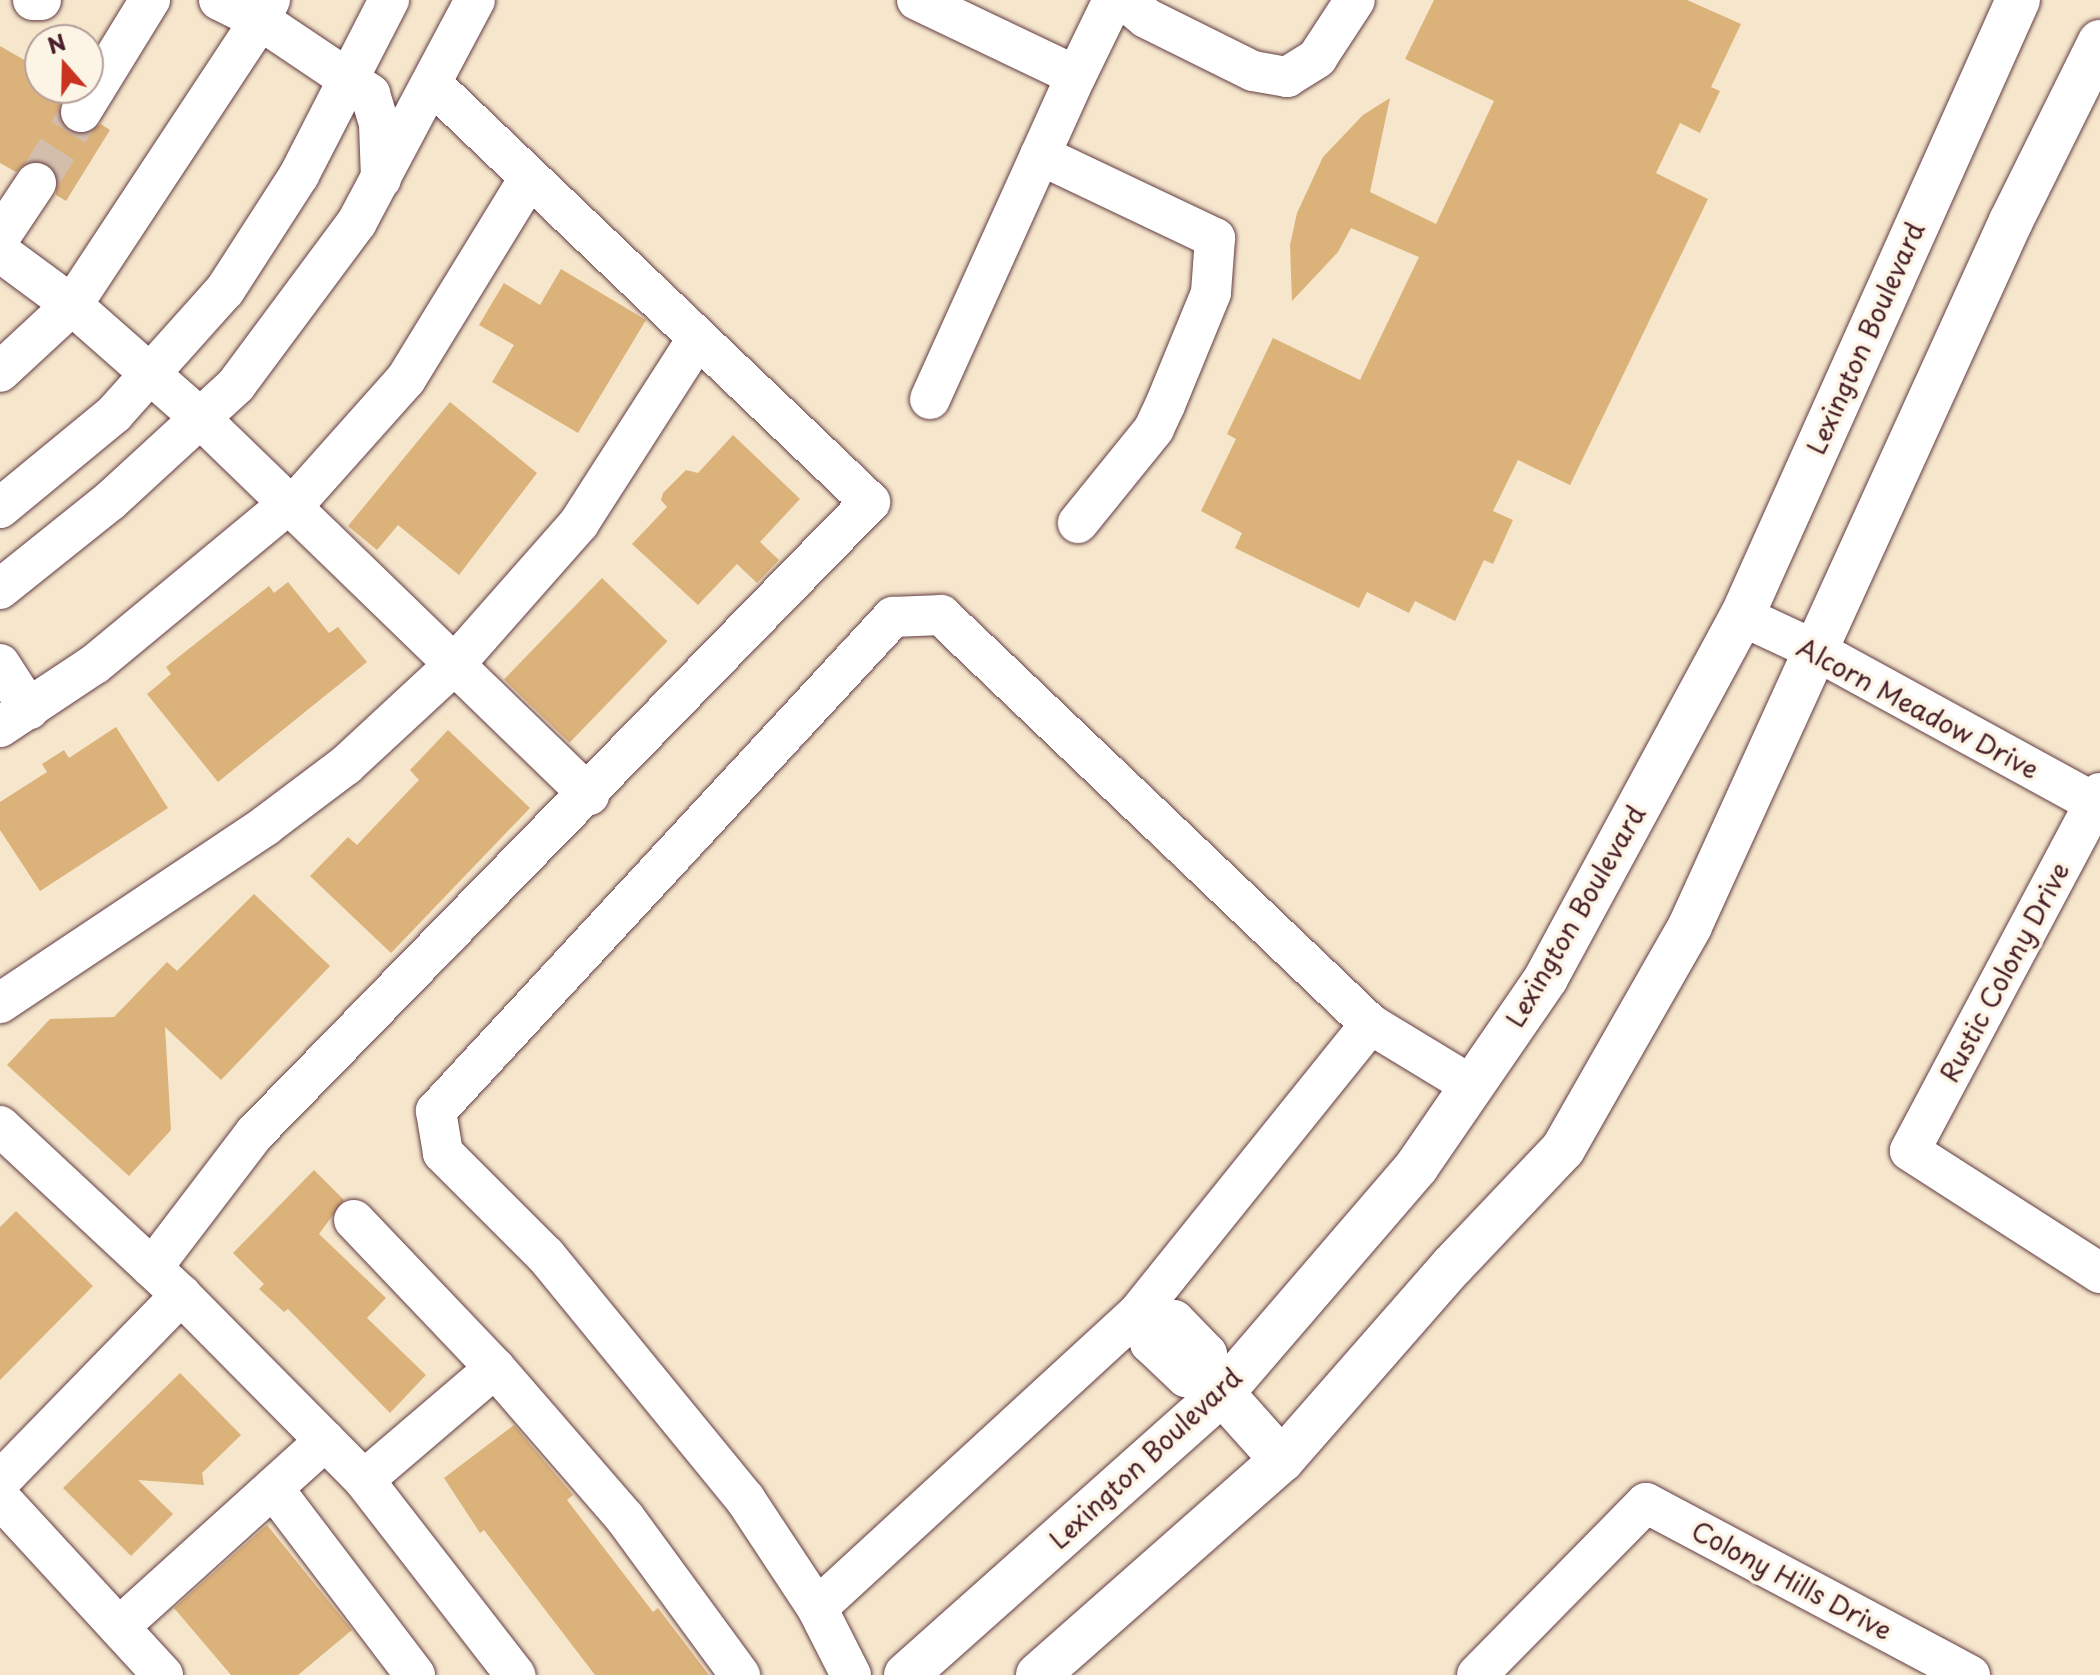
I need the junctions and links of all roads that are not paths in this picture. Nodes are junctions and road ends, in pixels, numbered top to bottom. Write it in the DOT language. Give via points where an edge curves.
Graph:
graph roads {
  1 [pos="33,0"];
  2 [pos="41,0"];
  3 [pos="150,0"];
  4 [pos="219,0"];
  5 [pos="389,0"];
  6 [pos="475,0"];
  7 [pos="917,0"];
  8 [pos="1113,0"];
  9 [pos="1124,0"];
  10 [pos="1355,0"];
  11 [pos="2018,0"];
  12 [pos="265,10"];
  13 [pos="2100,42"];
  14 [pos="1076,76"];
  15 [pos="347,79"];
  16 [pos="433,85"];
  17 [pos="81,112"];
  18 [pos="1040,155"];
  19 [pos="529,178"];
  20 [pos="381,179"];
  21 [pos="36,183"];
  22 [pos="0,237"];
  23 [pos="0,252"];
  24 [pos="72,305"];
  25 [pos="697,339"];
  26 [pos="0,372"];
  27 [pos="152,375"];
  28 [pos="930,399"];
  29 [pos="200,418"];
  30 [pos="289,506"];
  31 [pos="0,508"];
  32 [pos="1078,523"];
  33 [pos="0,589"];
  34 [pos="1742,616"];
  35 [pos="1817,651"];
  36 [pos="0,664"];
  37 [pos="454,665"];
  38 [pos="15,718"];
  39 [pos="589,795"];
  40 [pos="2097,798"];
  41 [pos="0,1003"];
  42 [pos="1370,1024"];
  43 [pos="1472,1086"];
  44 [pos="0,1126"];
  45 [pos="354,1220"];
  46 [pos="152,1268"];
  47 [pos="2100,1273"];
  48 [pos="181,1295"];
  49 [pos="1142,1317"];
  50 [pos="495,1368"];
  51 [pos="1214,1385"];
  52 [pos="325,1441"];
  53 [pos="1282,1460"];
  54 [pos="364,1480"];
  55 [pos="0,1481"];
  56 [pos="273,1488"];
  57 [pos="0,1498"];
  58 [pos="817,1608"];
  59 [pos="119,1627"];
  60 [pos="163,1675"];
  61 [pos="415,1675"];
  62 [pos="515,1675"];
  63 [pos="740,1675"];
  64 [pos="851,1675"];
  65 [pos="906,1675"];
  66 [pos="1038,1675"];
  67 [pos="1477,1675"];
  68 [pos="1970,1675"];
  1 -- 2 [label="street"];
  3 -- 17 [label="street"];
  4 -- 12 [label="street"];
  5 -- 15 [label="street"];
  6 -- 16 [label="street"];
  7 -- 14 [label="street"];
  8 -- 14 [label="street"];
  9 -- 10 [label="street" via="1146,18 1253,71 1287,77 1317,58"];
  11 -- 34 [label="main road, Lexington Boulevard"];
  12 -- 15 [label="street"];
  12 -- 24 [label="street"];
  13 -- 35 [label="main road" via="2005,236"];
  14 -- 18 [label="street"];
  15 -- 20 [label="street" via="370,94 379,124"];
  15 -- 27 [label="street" via="299,175 225,290"];
  16 -- 19 [label="street"];
  16 -- 20 [label="street"];
  18 -- 28 [label="street"];
  18 -- 32 [label="street" via="1215,238 1211,293 1154,429"];
  19 -- 25 [label="street"];
  19 -- 30 [label="street" via="406,379"];
  20 -- 29 [label="street" via="289,318 236,385"];
  21 -- 22 [label="street"];
  23 -- 24 [label="street"];
  24 -- 26 [label="street"];
  24 -- 27 [label="street"];
  25 -- 37 [label="street" via="579,523"];
  25 -- 39 [label="street" via="870,502"];
  27 -- 29 [label="street"];
  27 -- 31 [label="street" via="114,414"];
  29 -- 30 [label="street"];
  29 -- 33 [label="street" via="68,537"];
  30 -- 37 [label="street"];
  30 -- 38 [label="street" via="95,664"];
  34 -- 35 [label="street, Alcorn Meadow Drive"];
  34 -- 43 [label="main road, Lexington Boulevard" via="1546,978"];
  35 -- 40 [label="street, Alcorn Meadow Drive"];
  35 -- 53 [label="main road" via="1690,926 1563,1149"];
  36 -- 38 [label="street"];
  37 -- 39 [label="street"];
  37 -- 41 [label="street" via="346,765 265,826"];
  39 -- 46 [label="street" via="255,1133"];
  40 -- 47 [label="street, Rustic Colony Drive" via="1910,1151"];
  42 -- 43 [label="street"];
  42 -- 49 [label="street"];
  42 -- 58 [label="street" via="941,615 893,617 436,1111 443,1153 546,1256 745,1499"];
  43 -- 51 [label="main road, Lexington Boulevard" via="1417,1166"];
  44 -- 46 [label="street"];
  45 -- 50 [label="street"];
  46 -- 48 [label="street"];
  48 -- 52 [label="street"];
  48 -- 55 [label="street"];
  49 -- 51 [label="street" via="1174,1320 1207,1354"];
  49 -- 58 [label="street"];
  50 -- 54 [label="street"];
  50 -- 63 [label="street" via="625,1518"];
  51 -- 53 [label="main road"];
  51 -- 65 [label="main road, Lexington Boulevard"];
  52 -- 54 [label="street"];
  52 -- 56 [label="street"];
  53 -- 66 [label="main road"];
  54 -- 62 [label="street"];
  56 -- 59 [label="street"];
  56 -- 61 [label="street"];
  57 -- 59 [label="street"];
  58 -- 64 [label="street"];
  59 -- 60 [label="street"];
  67 -- 68 [label="street, Colony Hills Drive" via="1646,1503"];
}
